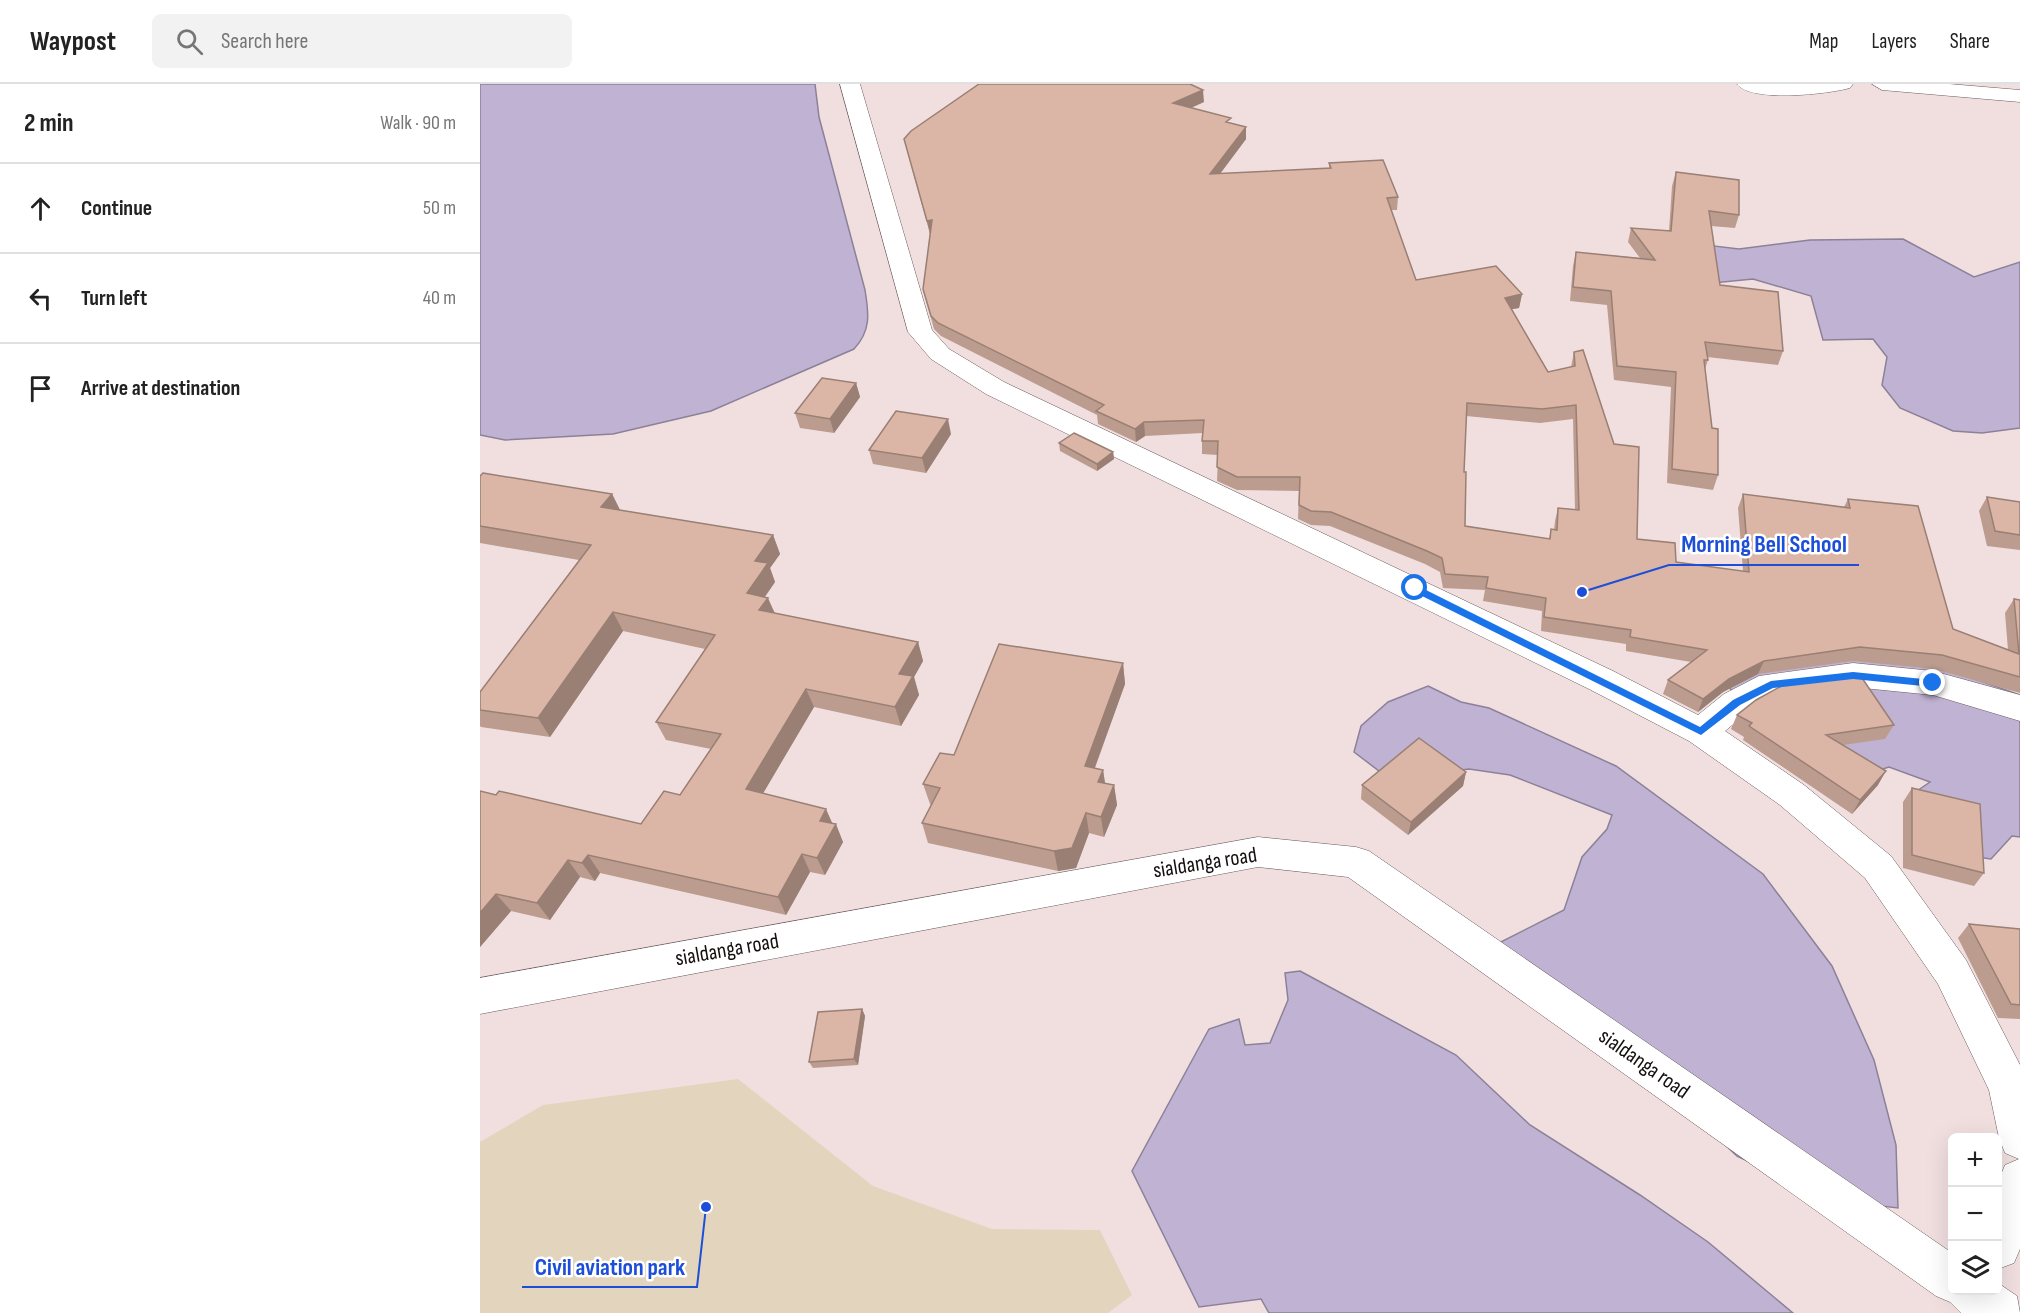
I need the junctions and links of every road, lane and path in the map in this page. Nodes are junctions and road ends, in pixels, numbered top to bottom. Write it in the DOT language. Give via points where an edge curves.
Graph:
graph roads {
  1 [pos="850,84"];
  2 [pos="1747,84"];
  3 [pos="1844,84"];
  4 [pos="1882,84"];
  5 [pos="2020,96"];
  6 [pos="2020,708"];
  7 [pos="1701,732"];
  8 [pos="480,996"];
  9 [pos="2020,1138"];
  10 [pos="2020,1180"];
  11 [pos="2000,1241"];
  12 [pos="1948,1276"];
  13 [pos="1975,1295"];
  14 [pos="1996,1295"];
  15 [pos="2001,1313"];
  1 -- 7 [label="street" via="920,332 940,354 996,388 1425,593"];
  2 -- 3 [label="street" via="1800,90"];
  4 -- 5 [label="street"];
  6 -- 7 [label="street" via="1933,683 1853,675 1771,685 1736,703"];
  7 -- 9 [label="street" via="1792,795 1878,867 1952,972 1986,1035 2010,1090"];
  8 -- 12 [label="street, sialdanga road" via="1258,852 1356,862"];
  10 -- 11 [label="street"];
  13 -- 15 [label="street"];
  14 -- 15 [label="street"];
}
